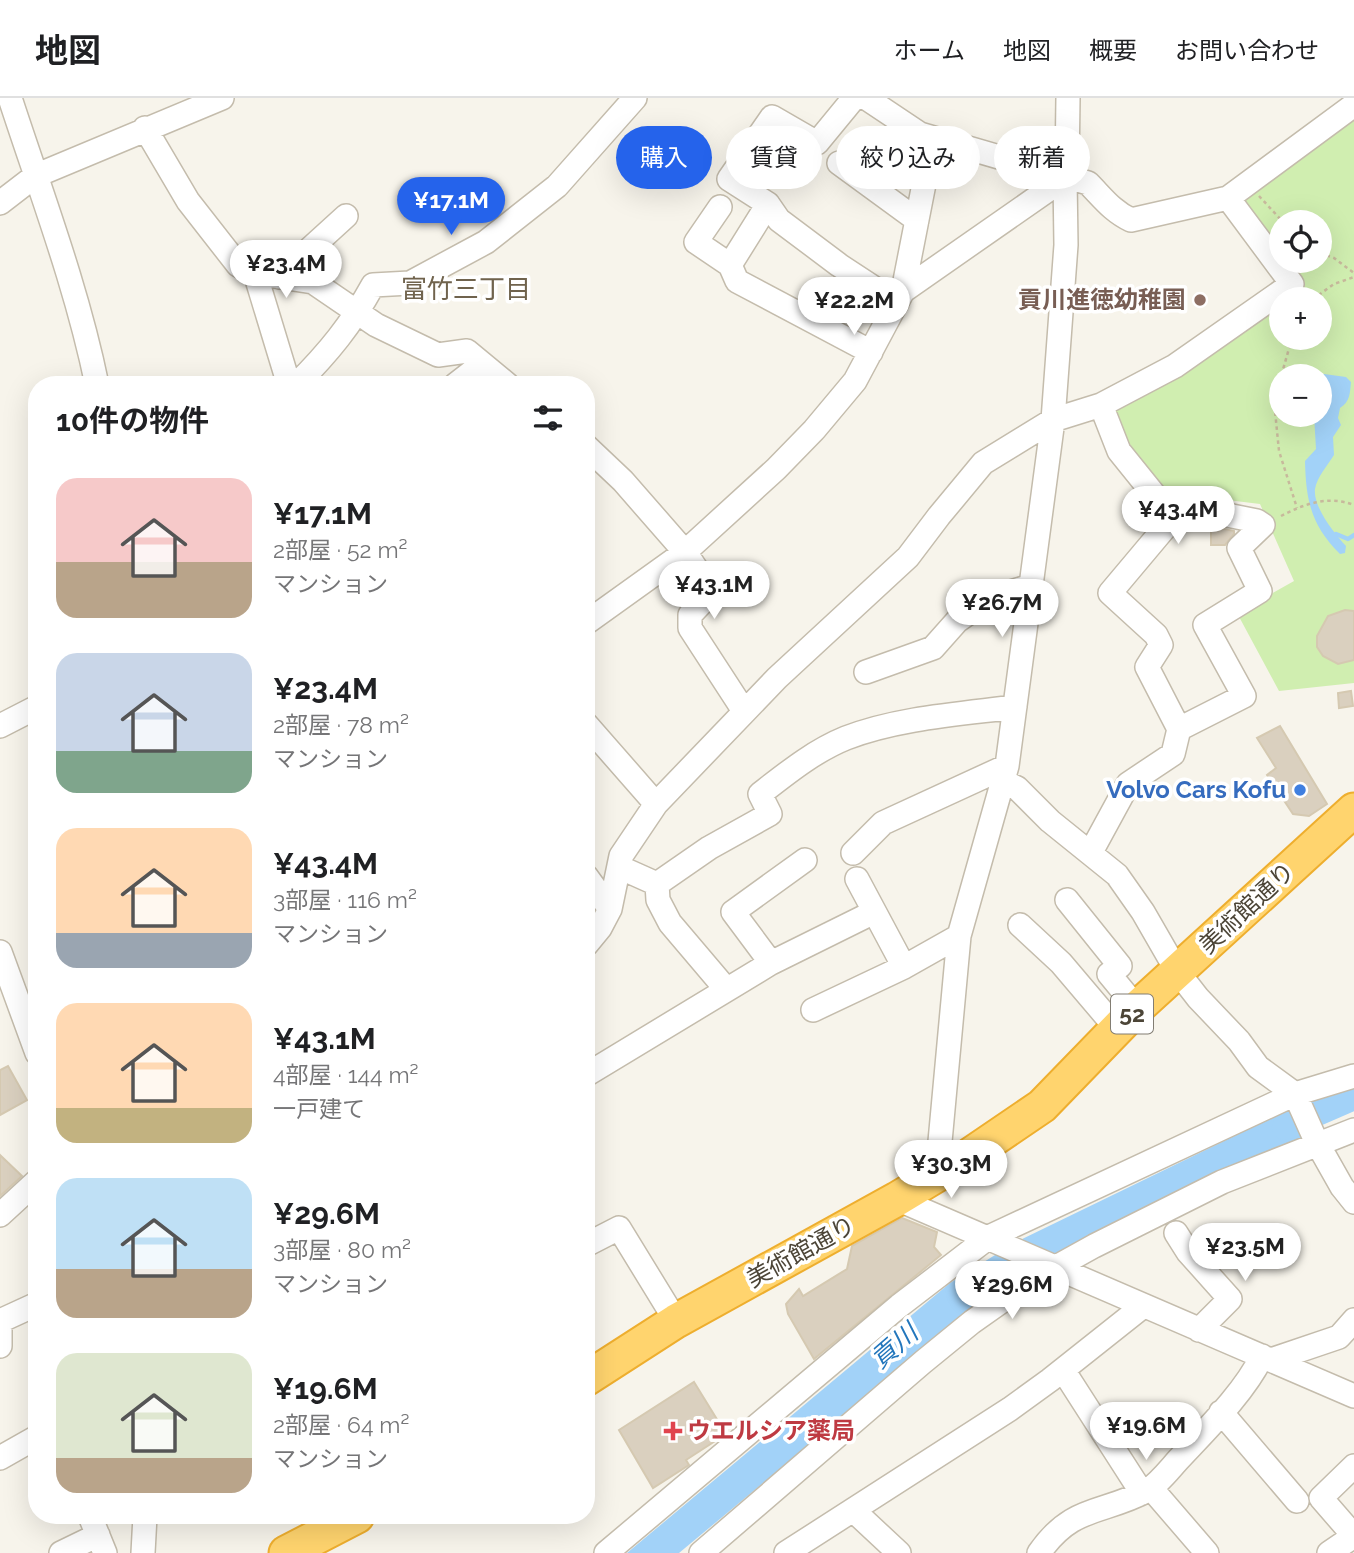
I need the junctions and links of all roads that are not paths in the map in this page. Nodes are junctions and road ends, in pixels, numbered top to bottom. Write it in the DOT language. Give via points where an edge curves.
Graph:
graph roads {
  1 [pos="10,98"];
  2 [pos="222,98"];
  3 [pos="635,98"];
  4 [pos="854,98"];
  5 [pos="866,98"];
  6 [pos="1068,98"];
  7 [pos="1354,106"];
  8 [pos="908,126"];
  9 [pos="1068,126"];
  10 [pos="145,128"];
  11 [pos="35,176"];
  12 [pos="1090,185"];
  13 [pos="875,189"];
  14 [pos="923,189"];
  15 [pos="1050,189"];
  16 [pos="1065,189"];
  17 [pos="1228,198"];
  18 [pos="0,203"];
  19 [pos="768,204"];
  20 [pos="720,207"];
  21 [pos="346,216"];
  22 [pos="917,220"];
  23 [pos="730,265"];
  24 [pos="255,273"];
  25 [pos="279,277"];
  26 [pos="900,297"];
  27 [pos="357,313"];
  28 [pos="872,352"];
  29 [pos="482,364"];
  30 [pos="95,376"];
  31 [pos="286,376"];
  32 [pos="305,376"];
  33 [pos="467,376"];
  34 [pos="497,376"];
  35 [pos="1101,405"];
  36 [pos="1053,420"];
  37 [pos="595,455"];
  38 [pos="1172,518"];
  39 [pos="685,552"];
  40 [pos="1031,586"];
  41 [pos="595,617"];
  42 [pos="866,673"];
  43 [pos="1015,707"];
  44 [pos="744,711"];
  45 [pos="28,712"];
  46 [pos="0,726"];
  47 [pos="1179,729"];
  48 [pos="595,734"];
  49 [pos="1005,774"];
  50 [pos="656,804"];
  51 [pos="1354,810"];
  52 [pos="1091,852"];
  53 [pos="853,853"];
  54 [pos="805,860"];
  55 [pos="619,867"];
  56 [pos="857,879"];
  57 [pos="657,884"];
  58 [pos="595,888"];
  59 [pos="1067,900"];
  60 [pos="610,909"];
  61 [pos="874,912"];
  62 [pos="1020,925"];
  63 [pos="595,934"];
  64 [pos="959,936"];
  65 [pos="0,952"];
  66 [pos="771,963"];
  67 [pos="904,967"];
  68 [pos="1178,971"];
  69 [pos="5,980"];
  70 [pos="726,989"];
  71 [pos="813,1010"];
  72 [pos="1127,1018"];
  73 [pos="28,1032"];
  74 [pos="595,1069"];
  75 [pos="1354,1076"];
  76 [pos="1295,1096"];
  77 [pos="1354,1130"];
  78 [pos="1317,1142"];
  79 [pos="937,1174"];
  80 [pos="28,1189"];
  81 [pos="897,1199"];
  82 [pos="1354,1202"];
  83 [pos="0,1215"];
  84 [pos="1176,1233"];
  85 [pos="989,1237"];
  86 [pos="595,1240"];
  87 [pos="1053,1267"];
  88 [pos="1142,1307"];
  89 [pos="28,1309"];
  90 [pos="1354,1320"];
  91 [pos="0,1321"];
  92 [pos="676,1321"];
  93 [pos="0,1326"];
  94 [pos="1199,1330"];
  95 [pos="0,1346"];
  96 [pos="1267,1358"];
  97 [pos="1062,1370"];
  98 [pos="595,1372"];
  99 [pos="1354,1396"];
  100 [pos="1221,1412"];
  101 [pos="28,1442"];
  102 [pos="0,1458"];
  103 [pos="1354,1466"];
  104 [pos="1146,1491"];
  105 [pos="1297,1501"];
  106 [pos="854,1511"];
  107 [pos="145,1524"];
  108 [pos="341,1524"];
  109 [pos="98,1535"];
  110 [pos="319,1535"];
  111 [pos="1354,1536"];
  112 [pos="61,1553"];
  113 [pos="143,1553"];
  114 [pos="286,1553"];
  115 [pos="606,1553"];
  116 [pos="701,1553"];
  117 [pos="786,1553"];
  118 [pos="899,1553"];
  119 [pos="1040,1553"];
  120 [pos="1207,1553"];
  121 [pos="1329,1553"];
  1 -- 11 [label="street"];
  2 -- 10 [label="street"];
  3 -- 27 [label="street" via="557,186 486,242 410,283 373,285"];
  4 -- 19 [label="street" via="817,143 772,117 729,179"];
  5 -- 8 [label="street"];
  6 -- 9 [label="street"];
  7 -- 17 [label="street"];
  10 -- 11 [label="street"];
  10 -- 24 [label="street" via="188,201 237,265"];
  11 -- 18 [label="street"];
  11 -- 30 [label="street"];
  12 -- 17 [label="street" via="1110,208 1131,220"];
  13 -- 22 [label="street"];
  14 -- 22 [label="street"];
  15 -- 26 [label="street"];
  16 -- 36 [label="street" via="1066,245"];
  17 -- 35 [label="street" via="1292,284 1175,366"];
  19 -- 23 [label="street"];
  19 -- 26 [label="street" via="779,220 839,265"];
  20 -- 23 [label="street" via="696,242"];
  21 -- 25 [label="street"];
  22 -- 26 [label="street"];
  23 -- 28 [label="street" via="737,281"];
  24 -- 25 [label="street"];
  24 -- 31 [label="street"];
  25 -- 27 [label="street" via="313,282"];
  26 -- 28 [label="street"];
  27 -- 29 [label="street" via="438,355 467,351"];
  27 -- 32 [label="street"];
  28 -- 39 [label="street" via="855,381 814,430"];
  29 -- 33 [label="street"];
  29 -- 34 [label="street"];
  35 -- 36 [label="street"];
  35 -- 38 [label="street" via="1119,451"];
  36 -- 40 [label="street"];
  36 -- 44 [label="street" via="983,463 908,557"];
  37 -- 39 [label="street"];
  38 -- 47 [label="street" via="1110,593 1156,635 1161,645 1147,667"];
  38 -- 47 [label="street" via="1212,512 1263,525 1239,548 1260,591 1205,625 1244,696"];
  39 -- 41 [label="street"];
  39 -- 44 [label="street" via="705,582 708,596 690,615 690,628"];
  40 -- 42 [label="street" via="990,598 957,621 933,648"];
  40 -- 43 [label="street"];
  43 -- 49 [label="street"];
  43 -- 57 [label="street" via="912,720 845,738 801,762 760,794 770,814"];
  44 -- 50 [label="street"];
  45 -- 46 [label="street"];
  47 -- 52 [label="street" via="1173,754 1128,784"];
  48 -- 50 [label="street"];
  49 -- 52 [label="street" via="1049,821"];
  49 -- 53 [label="street" via="883,823"];
  49 -- 64 [label="street"];
  50 -- 55 [label="street" via="621,856"];
  51 -- 68 [label="highway, 美術館通り / 52"];
  52 -- 68 [label="street" via="1117,875"];
  54 -- 66 [label="street" via="733,912"];
  55 -- 57 [label="street"];
  55 -- 60 [label="street"];
  56 -- 61 [label="street"];
  57 -- 70 [label="street" via="658,900 670,923"];
  58 -- 60 [label="street"];
  59 -- 72 [label="street" via="1120,966 1109,974"];
  60 -- 63 [label="street"];
  61 -- 66 [label="street"];
  61 -- 67 [label="street"];
  62 -- 72 [label="street"];
  64 -- 67 [label="street"];
  64 -- 79 [label="street"];
  65 -- 69 [label="street"];
  66 -- 70 [label="street"];
  67 -- 71 [label="street"];
  68 -- 72 [label="highway, 美術館通り / 52"];
  68 -- 76 [label="street" via="1258,1067"];
  69 -- 73 [label="street"];
  70 -- 74 [label="street"];
  72 -- 79 [label="highway, 美術館通り / 52" via="1042,1106"];
  75 -- 76 [label="street"];
  76 -- 78 [label="street"];
  76 -- 85 [label="street"];
  77 -- 78 [label="street"];
  78 -- 82 [label="street"];
  78 -- 87 [label="street" via="1222,1182"];
  79 -- 81 [label="highway, 美術館通り / 52"];
  80 -- 83 [label="street"];
  81 -- 85 [label="street"];
  81 -- 92 [label="highway, 美術館通り / 52"];
  84 -- 94 [label="street" via="1230,1299"];
  85 -- 87 [label="street"];
  85 -- 115 [label="street" via="899,1306"];
  86 -- 92 [label="street" via="619,1228"];
  87 -- 88 [label="street"];
  87 -- 116 [label="street" via="972,1322"];
  88 -- 94 [label="street"];
  88 -- 97 [label="street"];
  89 -- 91 [label="street"];
  90 -- 96 [label="street" via="1339,1337"];
  92 -- 98 [label="highway, 美術館通り / 52"];
  93 -- 95 [label="street"];
  94 -- 96 [label="street"];
  96 -- 99 [label="street"];
  96 -- 100 [label="street"];
  97 -- 104 [label="street"];
  97 -- 106 [label="street"];
  100 -- 104 [label="street"];
  100 -- 105 [label="street"];
  101 -- 102 [label="street"];
  103 -- 111 [label="street" via="1321,1498"];
  104 -- 119 [label="street" via="1074,1517"];
  104 -- 120 [label="street"];
  106 -- 117 [label="street"];
  106 -- 118 [label="street"];
  107 -- 113 [label="street"];
  108 -- 110 [label="highway"];
  109 -- 112 [label="street"];
  110 -- 114 [label="highway"];
  111 -- 121 [label="street"];
}
